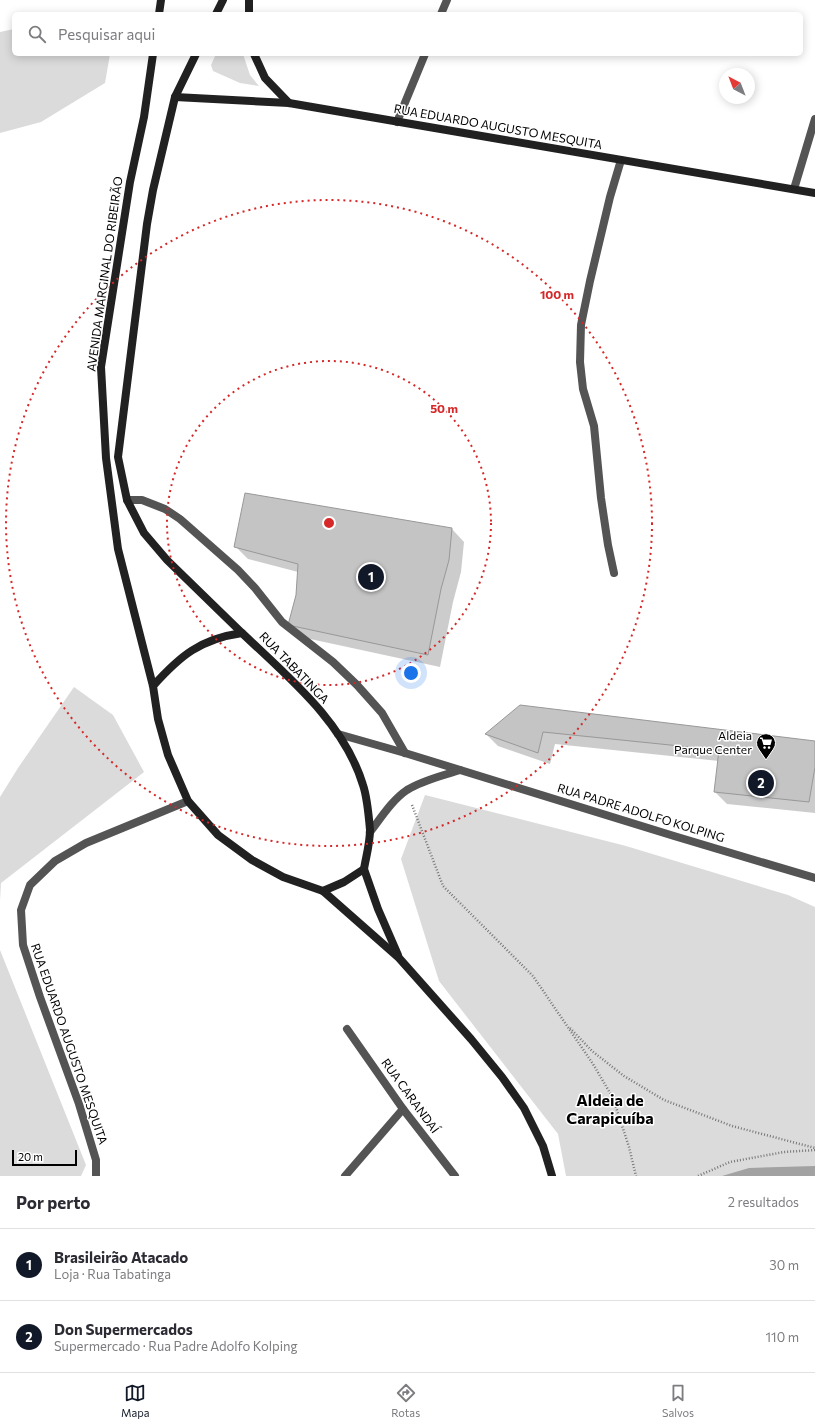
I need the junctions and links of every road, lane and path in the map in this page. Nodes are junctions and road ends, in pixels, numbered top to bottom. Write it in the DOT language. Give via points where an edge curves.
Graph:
graph roads {
  1 [pos="161,0"];
  2 [pos="223,0"];
  3 [pos="249,0"];
  4 [pos="447,0"];
  5 [pos="159,12"];
  6 [pos="217,12"];
  7 [pos="249,12"];
  8 [pos="442,12"];
  9 [pos="153,56"];
  10 [pos="195,56"];
  11 [pos="255,56"];
  12 [pos="424,56"];
  13 [pos="175,97"];
  14 [pos="289,103"];
  15 [pos="815,119"];
  16 [pos="397,122"];
  17 [pos="621,160"];
  18 [pos="794,189"];
  19 [pos="815,193"];
  20 [pos="127,500"];
  21 [pos="614,573"];
  22 [pos="242,633"];
  23 [pos="153,686"];
  24 [pos="338,734"];
  25 [pos="405,753"];
  26 [pos="460,770"];
  27 [pos="407,791"];
  28 [pos="188,801"];
  29 [pos="370,832"];
  30 [pos="364,869"];
  31 [pos="815,878"];
  32 [pos="323,890"];
  33 [pos="399,958"];
  34 [pos="564,1022"];
  35 [pos="348,1029"];
  36 [pos="403,1109"];
  37 [pos="815,1149"];
  38 [pos="96,1176"];
  39 [pos="345,1176"];
  40 [pos="455,1176"];
  41 [pos="552,1176"];
  42 [pos="636,1176"];
  43 [pos="698,1176"];
  1 -- 5 [label="main road"];
  2 -- 6 [label="main road"];
  3 -- 7 [label="main road"];
  4 -- 8 [label="street"];
  9 -- 23 [label="main road, AVENIDA MARGINAL DO RIBEIRÃO" via="101,367 106,458 118,549"];
  10 -- 13 [label="main road"];
  11 -- 14 [label="main road" via="265,78"];
  12 -- 16 [label="street"];
  13 -- 14 [label="main road, RUA EDUARDO AUGUSTO MESQUITA"];
  13 -- 20 [label="main road" via="147,224 118,457"];
  14 -- 16 [label="main road, RUA EDUARDO AUGUSTO MESQUITA"];
  15 -- 18 [label="street"];
  16 -- 17 [label="main road, RUA EDUARDO AUGUSTO MESQUITA"];
  17 -- 18 [label="main road, RUA EDUARDO AUGUSTO MESQUITA"];
  17 -- 21 [label="street" via="581,325 580,362 583,389 594,426 601,498"];
  18 -- 19 [label="main road, RUA EDUARDO AUGUSTO MESQUITA"];
  20 -- 22 [label="main road" via="144,533"];
  20 -- 25 [label="street" via="142,500 165,509 238,570 282,622 357,684 382,713"];
  22 -- 23 [label="main road, RUA TABATINGA" via="225,635 195,648 167,670"];
  22 -- 24 [label="main road, RUA TABATINGA" via="295,683"];
  23 -- 28 [label="main road" via="158,719 168,755"];
  24 -- 25 [label="street, RUA PADRE ADOLFO KOLPING"];
  24 -- 29 [label="main road, RUA TABATINGA" via="353,759 364,786"];
  25 -- 26 [label="street, RUA PADRE ADOLFO KOLPING"];
  26 -- 27 [label="street" via="422,782"];
  26 -- 31 [label="street, RUA PADRE ADOLFO KOLPING"];
  27 -- 29 [label="street" via="394,802"];
  27 -- 34 [label="path" via="443,886 533,976"];
  28 -- 32 [label="main road" via="218,835 252,860 282,877"];
  28 -- 38 [label="street, RUA EDUARDO AUGUSTO MESQUITA" via="86,843 55,861 30,885 21,910 23,945 79,1104 96,1160"];
  29 -- 30 [label="main road, RUA TABATINGA"];
  30 -- 32 [label="main road" via="344,882"];
  30 -- 33 [label="main road"];
  32 -- 33 [label="main road"];
  33 -- 41 [label="main road" via="472,1039 520,1102 543,1146"];
  34 -- 37 [label="path" via="592,1051 624,1076 664,1100 732,1126"];
  34 -- 42 [label="path" via="613,1098"];
  35 -- 36 [label="street, RUA CARANDAÍ"];
  36 -- 39 [label="street"];
  36 -- 40 [label="street, RUA CARANDAÍ"];
  37 -- 43 [label="path" via="730,1162"];
}
